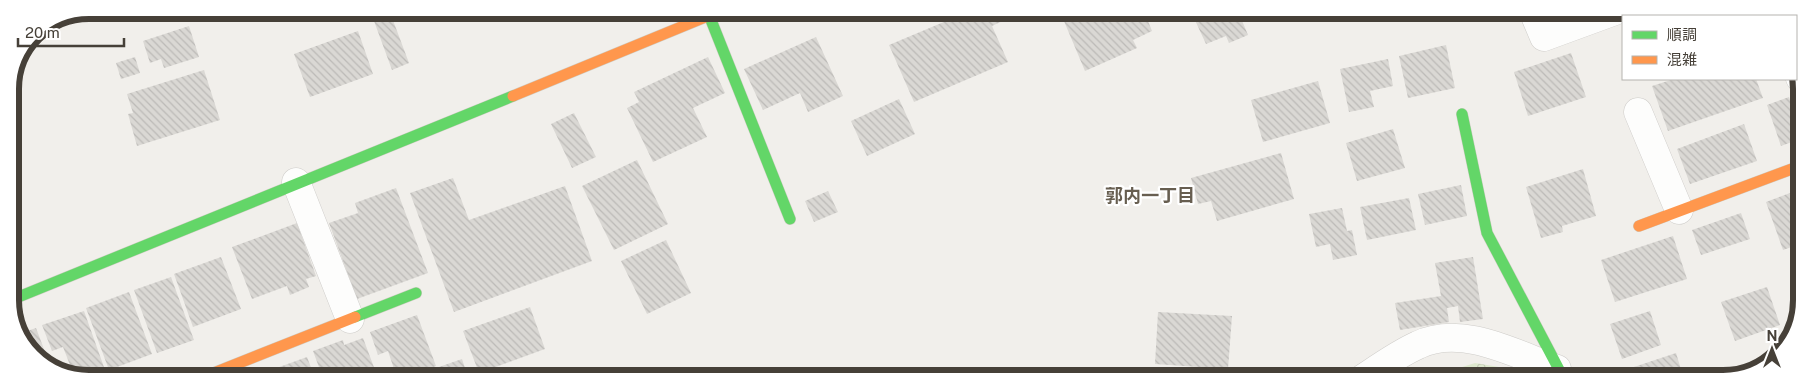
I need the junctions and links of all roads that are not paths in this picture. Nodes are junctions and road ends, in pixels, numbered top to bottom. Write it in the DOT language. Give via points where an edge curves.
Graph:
graph roads {
  1 [pos="699,19"];
  2 [pos="711,19"];
  3 [pos="1537,19"];
  4 [pos="1594,19"];
  5 [pos="1638,112"];
  6 [pos="1462,114"];
  7 [pos="1793,169"];
  8 [pos="296,182"];
  9 [pos="1679,210"];
  10 [pos="790,219"];
  11 [pos="1639,226"];
  12 [pos="416,293"];
  13 [pos="19,297"];
  14 [pos="350,319"];
  15 [pos="221,370"];
  16 [pos="1375,370"];
  17 [pos="1550,370"];
  18 [pos="1558,370"];
  1 -- 8 [label="street"];
  2 -- 10 [label="street"];
  3 -- 4 [label="street" via="1544,37"];
  5 -- 9 [label="street"];
  6 -- 18 [label="street" via="1487,233"];
  7 -- 9 [label="street"];
  8 -- 13 [label="street"];
  8 -- 14 [label="street"];
  9 -- 11 [label="street"];
  12 -- 14 [label="street"];
  14 -- 15 [label="street"];
  16 -- 17 [label="street" via="1419,344 1445,339 1473,339"];
}
